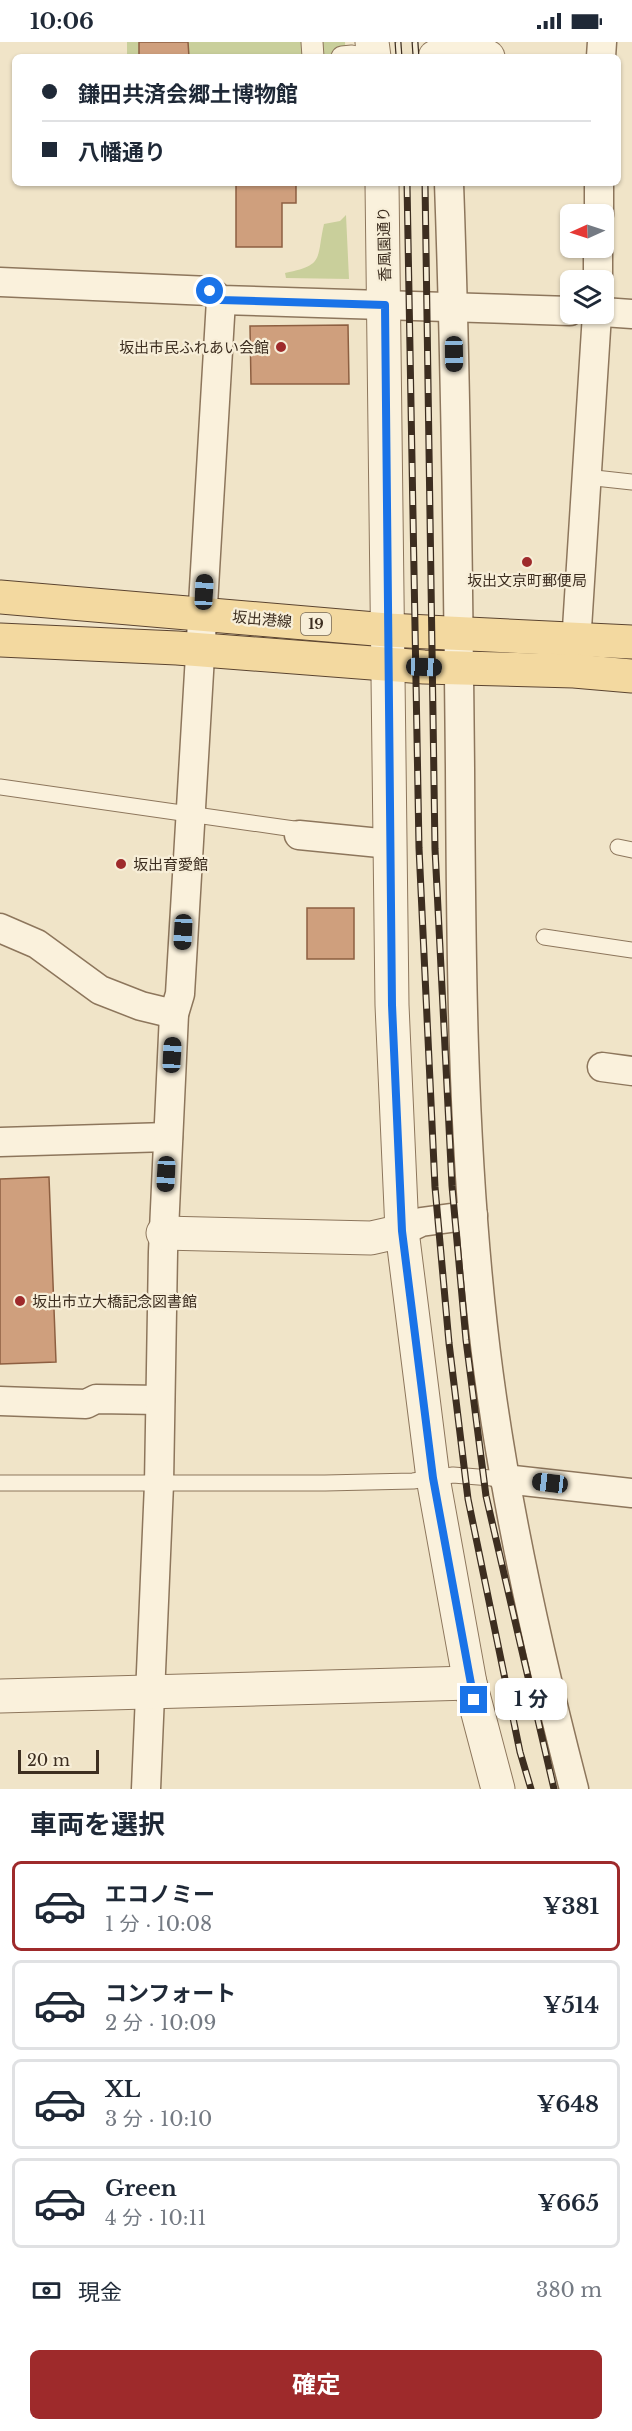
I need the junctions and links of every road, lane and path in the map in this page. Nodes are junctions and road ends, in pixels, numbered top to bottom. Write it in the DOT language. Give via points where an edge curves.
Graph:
graph roads {
  1 [pos="382,186"];
  2 [pos="449,186"];
  3 [pos="599,186"];
  4 [pos="599,204"];
  5 [pos="0,282"];
  6 [pos="221,300"];
  7 [pos="385,305"];
  8 [pos="454,307"];
  9 [pos="560,311"];
  10 [pos="614,313"];
  11 [pos="632,314"];
  12 [pos="596,324"];
  13 [pos="586,477"];
  14 [pos="632,482"];
  15 [pos="0,597"];
  16 [pos="203,614"];
  17 [pos="387,630"];
  18 [pos="457,634"];
  19 [pos="576,638"];
  20 [pos="0,640"];
  21 [pos="632,642"];
  22 [pos="199,649"];
  23 [pos="387,664"];
  24 [pos="458,668"];
  25 [pos="574,671"];
  26 [pos="632,676"];
  27 [pos="0,787"];
  28 [pos="189,816"];
  29 [pos="299,835"];
  30 [pos="390,844"];
  31 [pos="0,928"];
  32 [pos="544,937"];
  33 [pos="632,950"];
  34 [pos="174,1014"];
  35 [pos="602,1067"];
  36 [pos="632,1071"];
  37 [pos="168,1137"];
  38 [pos="0,1142"];
  39 [pos="473,1215"];
  40 [pos="402,1231"];
  41 [pos="164,1233"];
  42 [pos="159,1400"];
  43 [pos="0,1401"];
  44 [pos="433,1478"];
  45 [pos="504,1479"];
  46 [pos="0,1483"];
  47 [pos="159,1484"];
  48 [pos="632,1493"];
  49 [pos="470,1683"];
  50 [pos="150,1690"];
  51 [pos="0,1696"];
  52 [pos="146,1789"];
  53 [pos="498,1789"];
  54 [pos="574,1789"];
  1 -- 7 [label="street, 香風園通り"];
  2 -- 8 [label="street"];
  3 -- 4 [label="street"];
  5 -- 6 [label="street" via="210,291"];
  6 -- 7 [label="street"];
  6 -- 16 [label="street"];
  7 -- 8 [label="street"];
  7 -- 17 [label="street, 香風園通り"];
  8 -- 9 [label="street"];
  8 -- 18 [label="street"];
  10 -- 11 [label="street"];
  12 -- 13 [label="street"];
  13 -- 14 [label="lane"];
  13 -- 19 [label="street"];
  15 -- 16 [label="main road, 坂出港線 / 19"];
  16 -- 17 [label="main road, 坂出港線 / 19"];
  16 -- 22 [label="street"];
  17 -- 18 [label="main road, 坂出港線 / 19"];
  17 -- 23 [label="street, 香風園通り"];
  18 -- 19 [label="main road, 坂出港線 / 19"];
  18 -- 24 [label="street"];
  19 -- 21 [label="main road, 坂出港線 / 19"];
  19 -- 25 [label="street"];
  20 -- 22 [label="main road"];
  22 -- 23 [label="main road"];
  22 -- 28 [label="street"];
  23 -- 24 [label="main road"];
  23 -- 30 [label="street, 香風園通り"];
  24 -- 25 [label="main road"];
  24 -- 39 [label="street" via="464,1043"];
  25 -- 26 [label="main road"];
  27 -- 28 [label="lane"];
  28 -- 29 [label="lane" via="294,829"];
  28 -- 34 [label="street" via="180,993"];
  29 -- 30 [label="street"];
  30 -- 40 [label="street, 香風園通り"];
  31 -- 34 [label="street" via="37,944 100,990"];
  32 -- 33 [label="lane"];
  34 -- 37 [label="street"];
  35 -- 36 [label="street"];
  37 -- 38 [label="street"];
  37 -- 41 [label="street"];
  39 -- 40 [label="street" via="421,1222"];
  39 -- 45 [label="street" via="482,1325"];
  40 -- 41 [label="street" via="371,1238"];
  40 -- 44 [label="street, 香風園通り"];
  41 -- 42 [label="street"];
  42 -- 43 [label="street" via="96,1400 86,1404"];
  42 -- 47 [label="street"];
  44 -- 45 [label="lane" via="453,1475"];
  44 -- 47 [label="lane" via="325,1484"];
  44 -- 49 [label="street, 香風園通り"];
  45 -- 48 [label="street"];
  45 -- 54 [label="street"];
  46 -- 47 [label="lane"];
  47 -- 50 [label="street"];
  49 -- 50 [label="street"];
  49 -- 53 [label="street, 香風園通り"];
  50 -- 51 [label="street"];
  50 -- 52 [label="street"];
}
